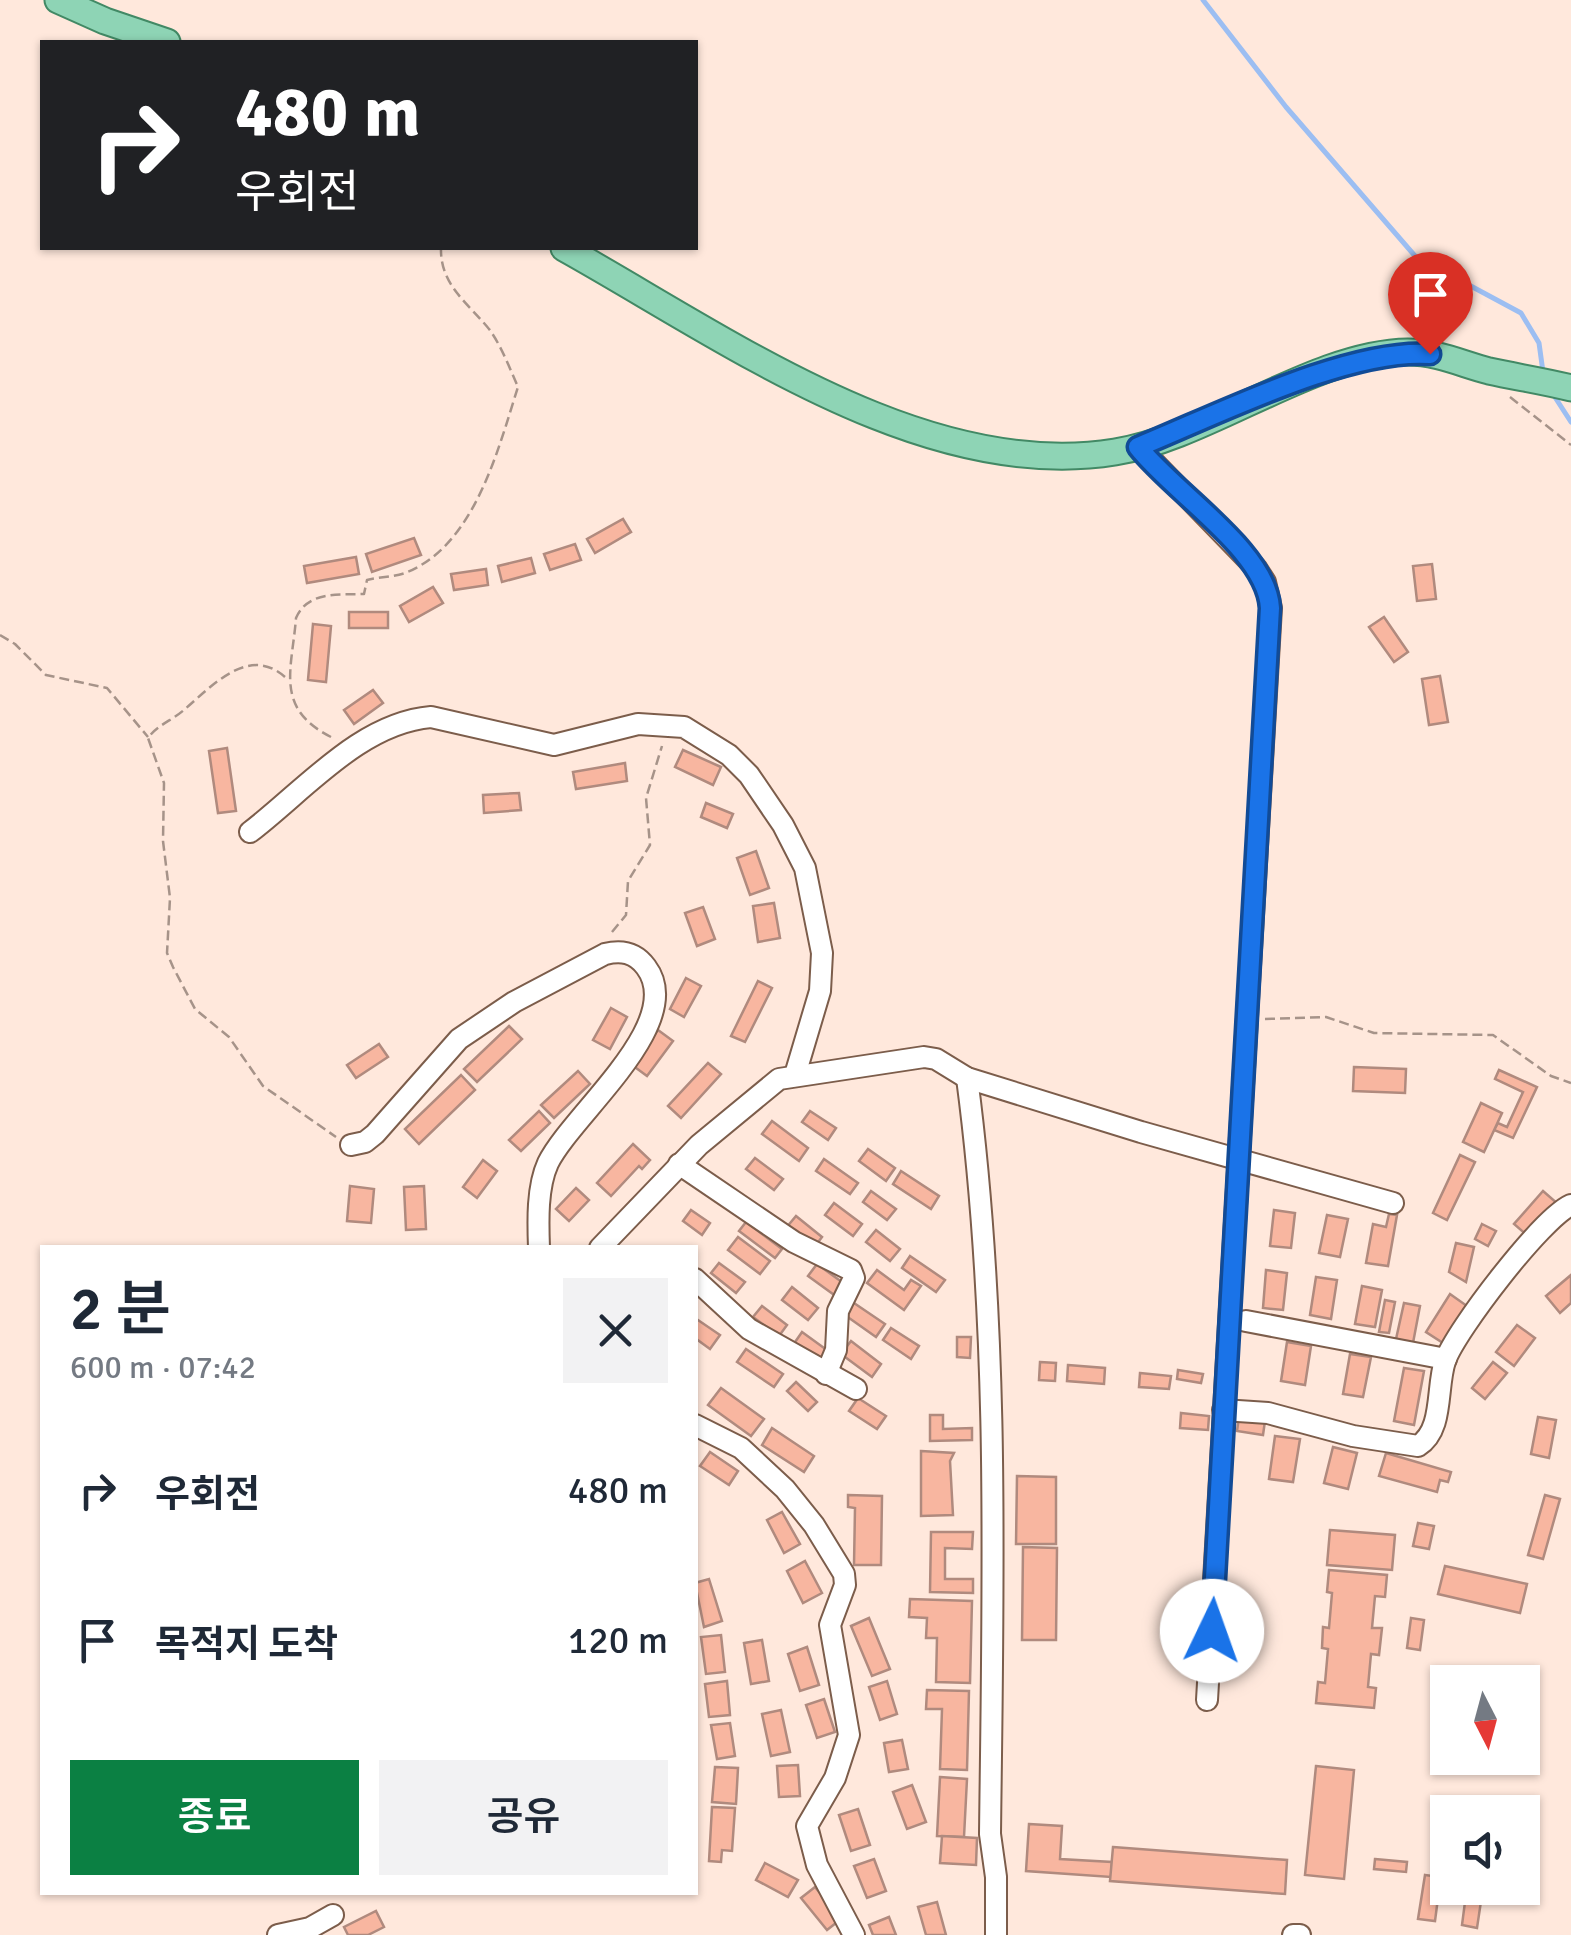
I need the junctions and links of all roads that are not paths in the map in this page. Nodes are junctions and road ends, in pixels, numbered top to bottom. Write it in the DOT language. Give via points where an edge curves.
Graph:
graph roads {
  1 [pos="58,0"];
  2 [pos="161,40"];
  3 [pos="568,250"];
  4 [pos="1570,387"];
  5 [pos="1138,447"];
  6 [pos="250,832"];
  7 [pos="794,1075"];
  8 [pos="967,1078"];
  9 [pos="351,1145"];
  10 [pos="1238,1162"];
  11 [pos="679,1164"];
  12 [pos="1393,1203"];
  13 [pos="1571,1205"];
  14 [pos="539,1245"];
  15 [pos="603,1245"];
  16 [pos="698,1282"];
  17 [pos="1246,1321"];
  18 [pos="1446,1359"];
  19 [pos="826,1374"];
  20 [pos="856,1389"];
  21 [pos="1223,1410"];
  22 [pos="698,1426"];
  23 [pos="1207,1700"];
  24 [pos="332,1915"];
  25 [pos="278,1935"];
  26 [pos="854,1935"];
  27 [pos="996,1935"];
  1 -- 2 [label="main road"];
  3 -- 5 [label="main road" via="882,421 1022,453"];
  4 -- 5 [label="main road" via="1430,354 1378,356"];
  5 -- 10 [label="street" via="1256,568 1270,593"];
  6 -- 7 [label="street" via="362,743 412,718 554,745 638,724 684,728 749,775 805,868 824,972"];
  7 -- 8 [label="street" via="924,1056"];
  7 -- 11 [label="street" via="757,1094"];
  8 -- 10 [label="street"];
  8 -- 27 [label="street" via="991,1406 990,1834"];
  9 -- 14 [label="street" via="375,1134 440,1057 483,1020 621,950 645,966 655,1002 634,1052 549,1162"];
  10 -- 12 [label="street"];
  10 -- 21 [label="street"];
  11 -- 15 [label="street"];
  11 -- 19 [label="street" via="794,1242 851,1270"];
  13 -- 18 [label="street" via="1508,1266"];
  16 -- 19 [label="street" via="748,1330"];
  17 -- 18 [label="street"];
  18 -- 21 [label="street" via="1433,1431 1418,1446 1268,1413"];
  19 -- 20 [label="street"];
  21 -- 23 [label="street"];
  22 -- 26 [label="street" via="741,1448 784,1489 844,1574 830,1625 849,1734 836,1778 807,1826 816,1866"];
  24 -- 25 [label="street"];
}
